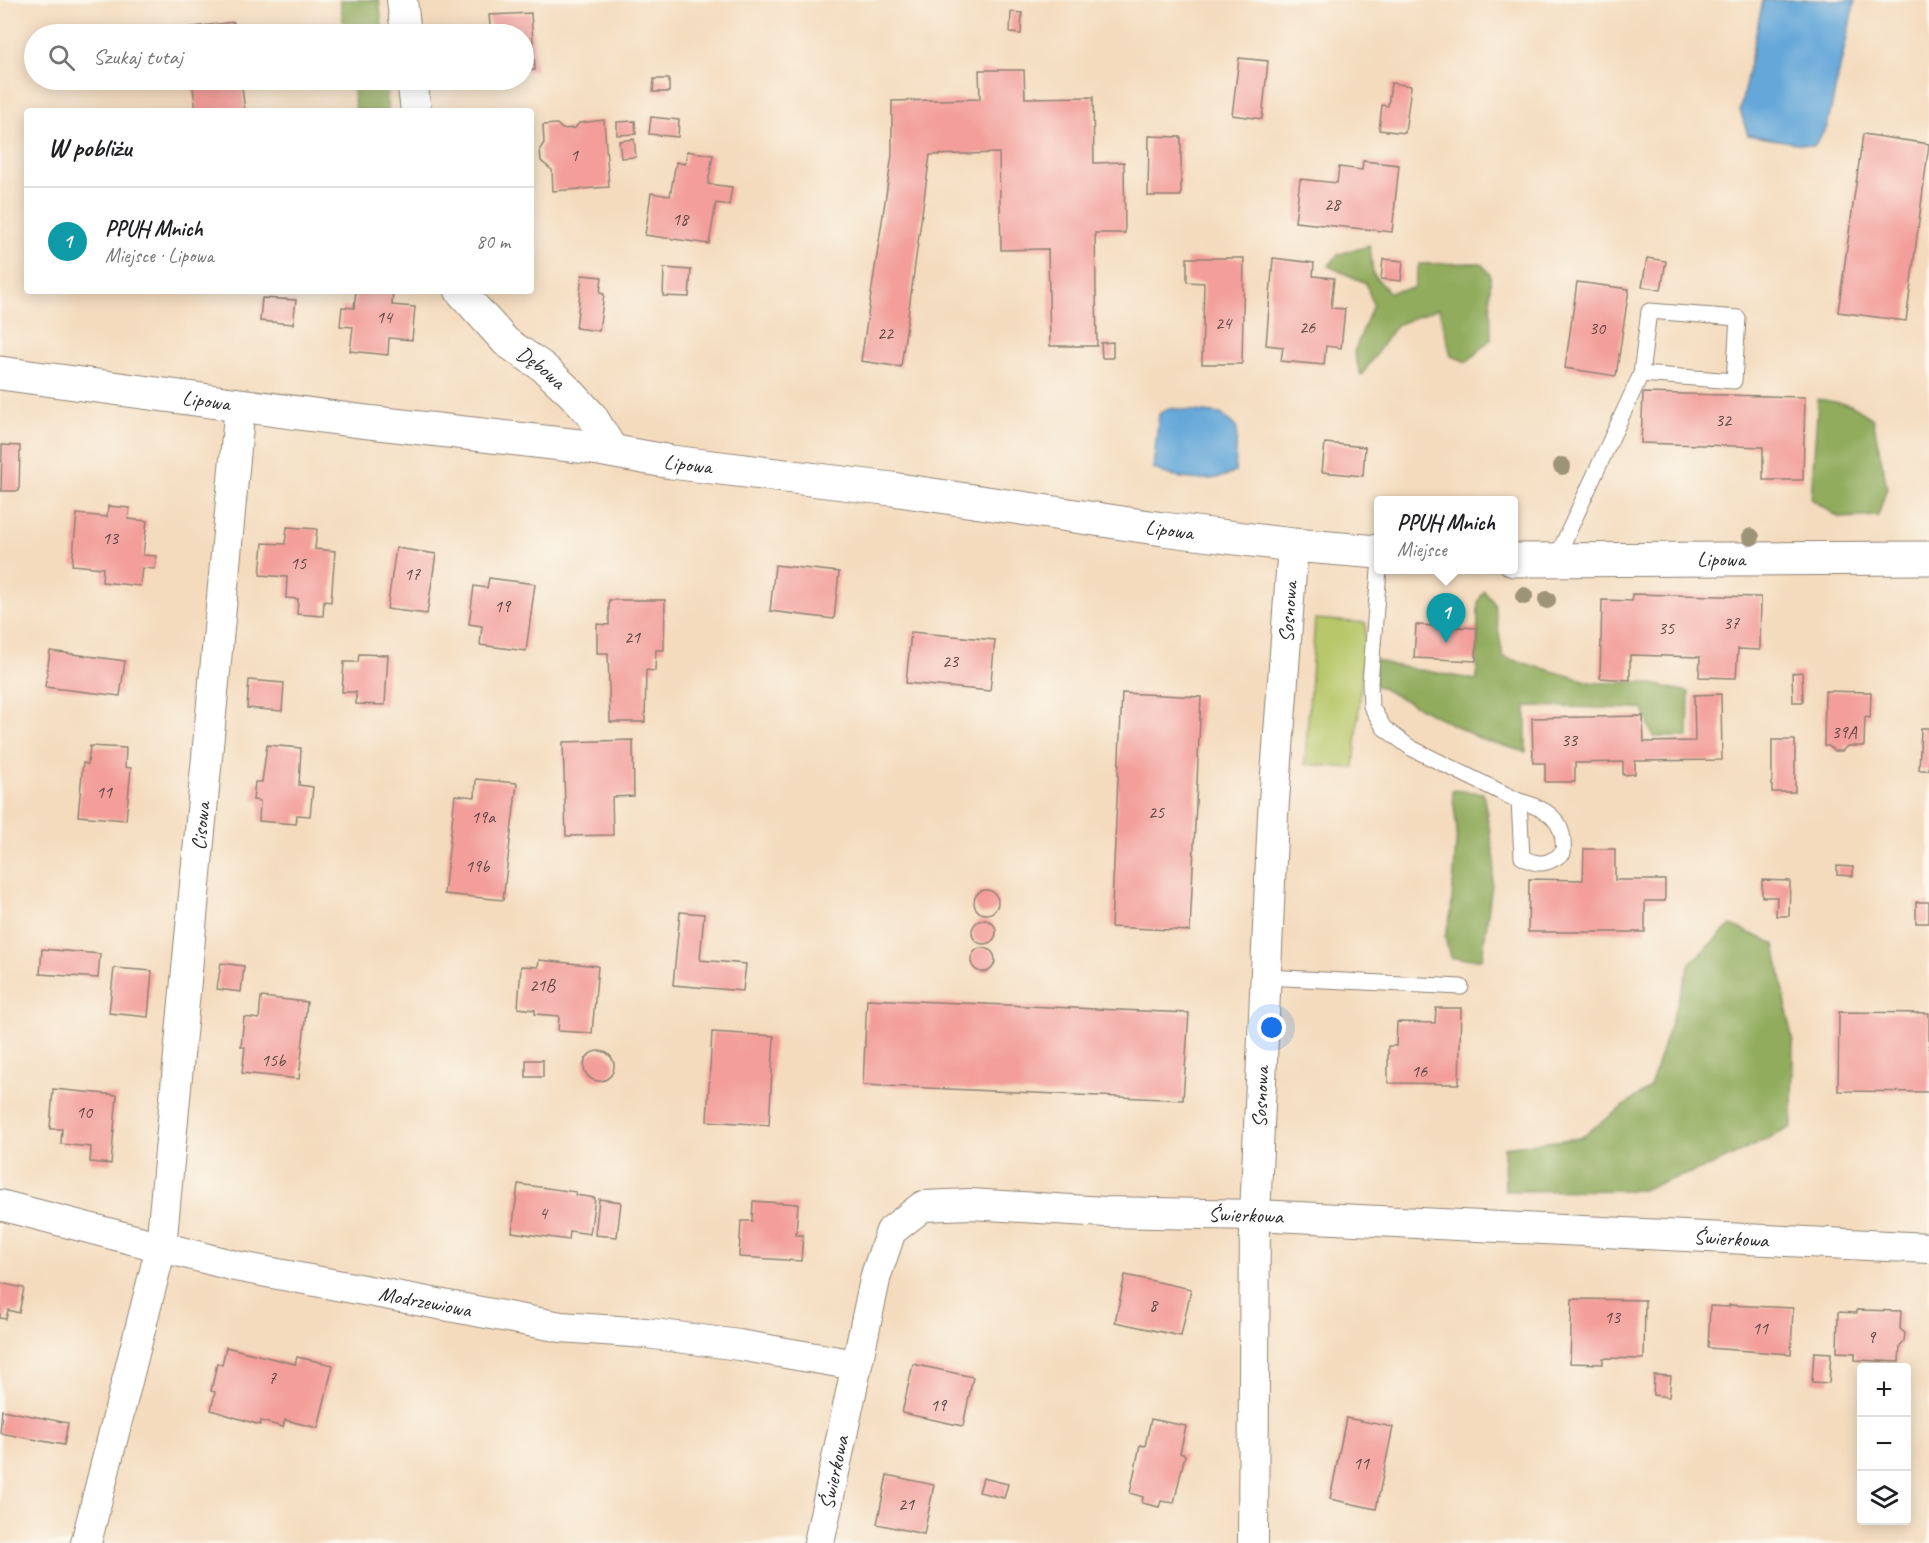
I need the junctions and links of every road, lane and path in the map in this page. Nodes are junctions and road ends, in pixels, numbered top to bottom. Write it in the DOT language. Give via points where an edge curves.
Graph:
graph roads {
  1 [pos="402,0"];
  2 [pos="405,24"];
  3 [pos="413,90"];
  4 [pos="416,108"];
  5 [pos="463,294"];
  6 [pos="0,373"];
  7 [pos="1641,374"];
  8 [pos="240,405"];
  9 [pos="614,452"];
  10 [pos="1293,545"];
  11 [pos="1374,552"];
  12 [pos="1929,558"];
  13 [pos="1518,560"];
  14 [pos="1555,561"];
  15 [pos="1379,574"];
  16 [pos="1519,801"];
  17 [pos="1266,977"];
  18 [pos="1461,987"];
  19 [pos="0,1205"];
  20 [pos="1255,1215"];
  21 [pos="161,1247"];
  22 [pos="1929,1248"];
  23 [pos="856,1365"];
  24 [pos="86,1543"];
  25 [pos="819,1543"];
  26 [pos="1252,1543"];
  1 -- 2 [label="street"];
  3 -- 4 [label="street"];
  5 -- 9 [label="street, Dębowa" via="506,342 543,367 571,393 592,416"];
  6 -- 8 [label="street, Lipowa"];
  7 -- 7 [label="lane" via="1734,381 1737,318 1649,311"];
  7 -- 14 [label="lane"];
  8 -- 9 [label="street, Lipowa"];
  8 -- 21 [label="street, Cisowa"];
  9 -- 10 [label="street, Lipowa"];
  10 -- 11 [label="street, Lipowa"];
  10 -- 17 [label="street, Sosnowa" via="1273,815"];
  12 -- 14 [label="street, Lipowa"];
  13 -- 14 [label="street, Lipowa"];
  15 -- 16 [label="lane" via="1370,683 1375,714 1384,728 1411,748"];
  17 -- 18 [label="lane"];
  17 -- 20 [label="street, Sosnowa"];
  19 -- 21 [label="street, Modrzewiowa"];
  20 -- 22 [label="street, Świerkowa"];
  20 -- 23 [label="street, Świerkowa" via="970,1204 922,1206 891,1231 876,1275"];
  20 -- 26 [label="street, Sosnowa"];
  21 -- 23 [label="street, Modrzewiowa" via="235,1266 561,1327 727,1343"];
  21 -- 24 [label="street, Cisowa"];
  23 -- 25 [label="street, Świerkowa"];
}
